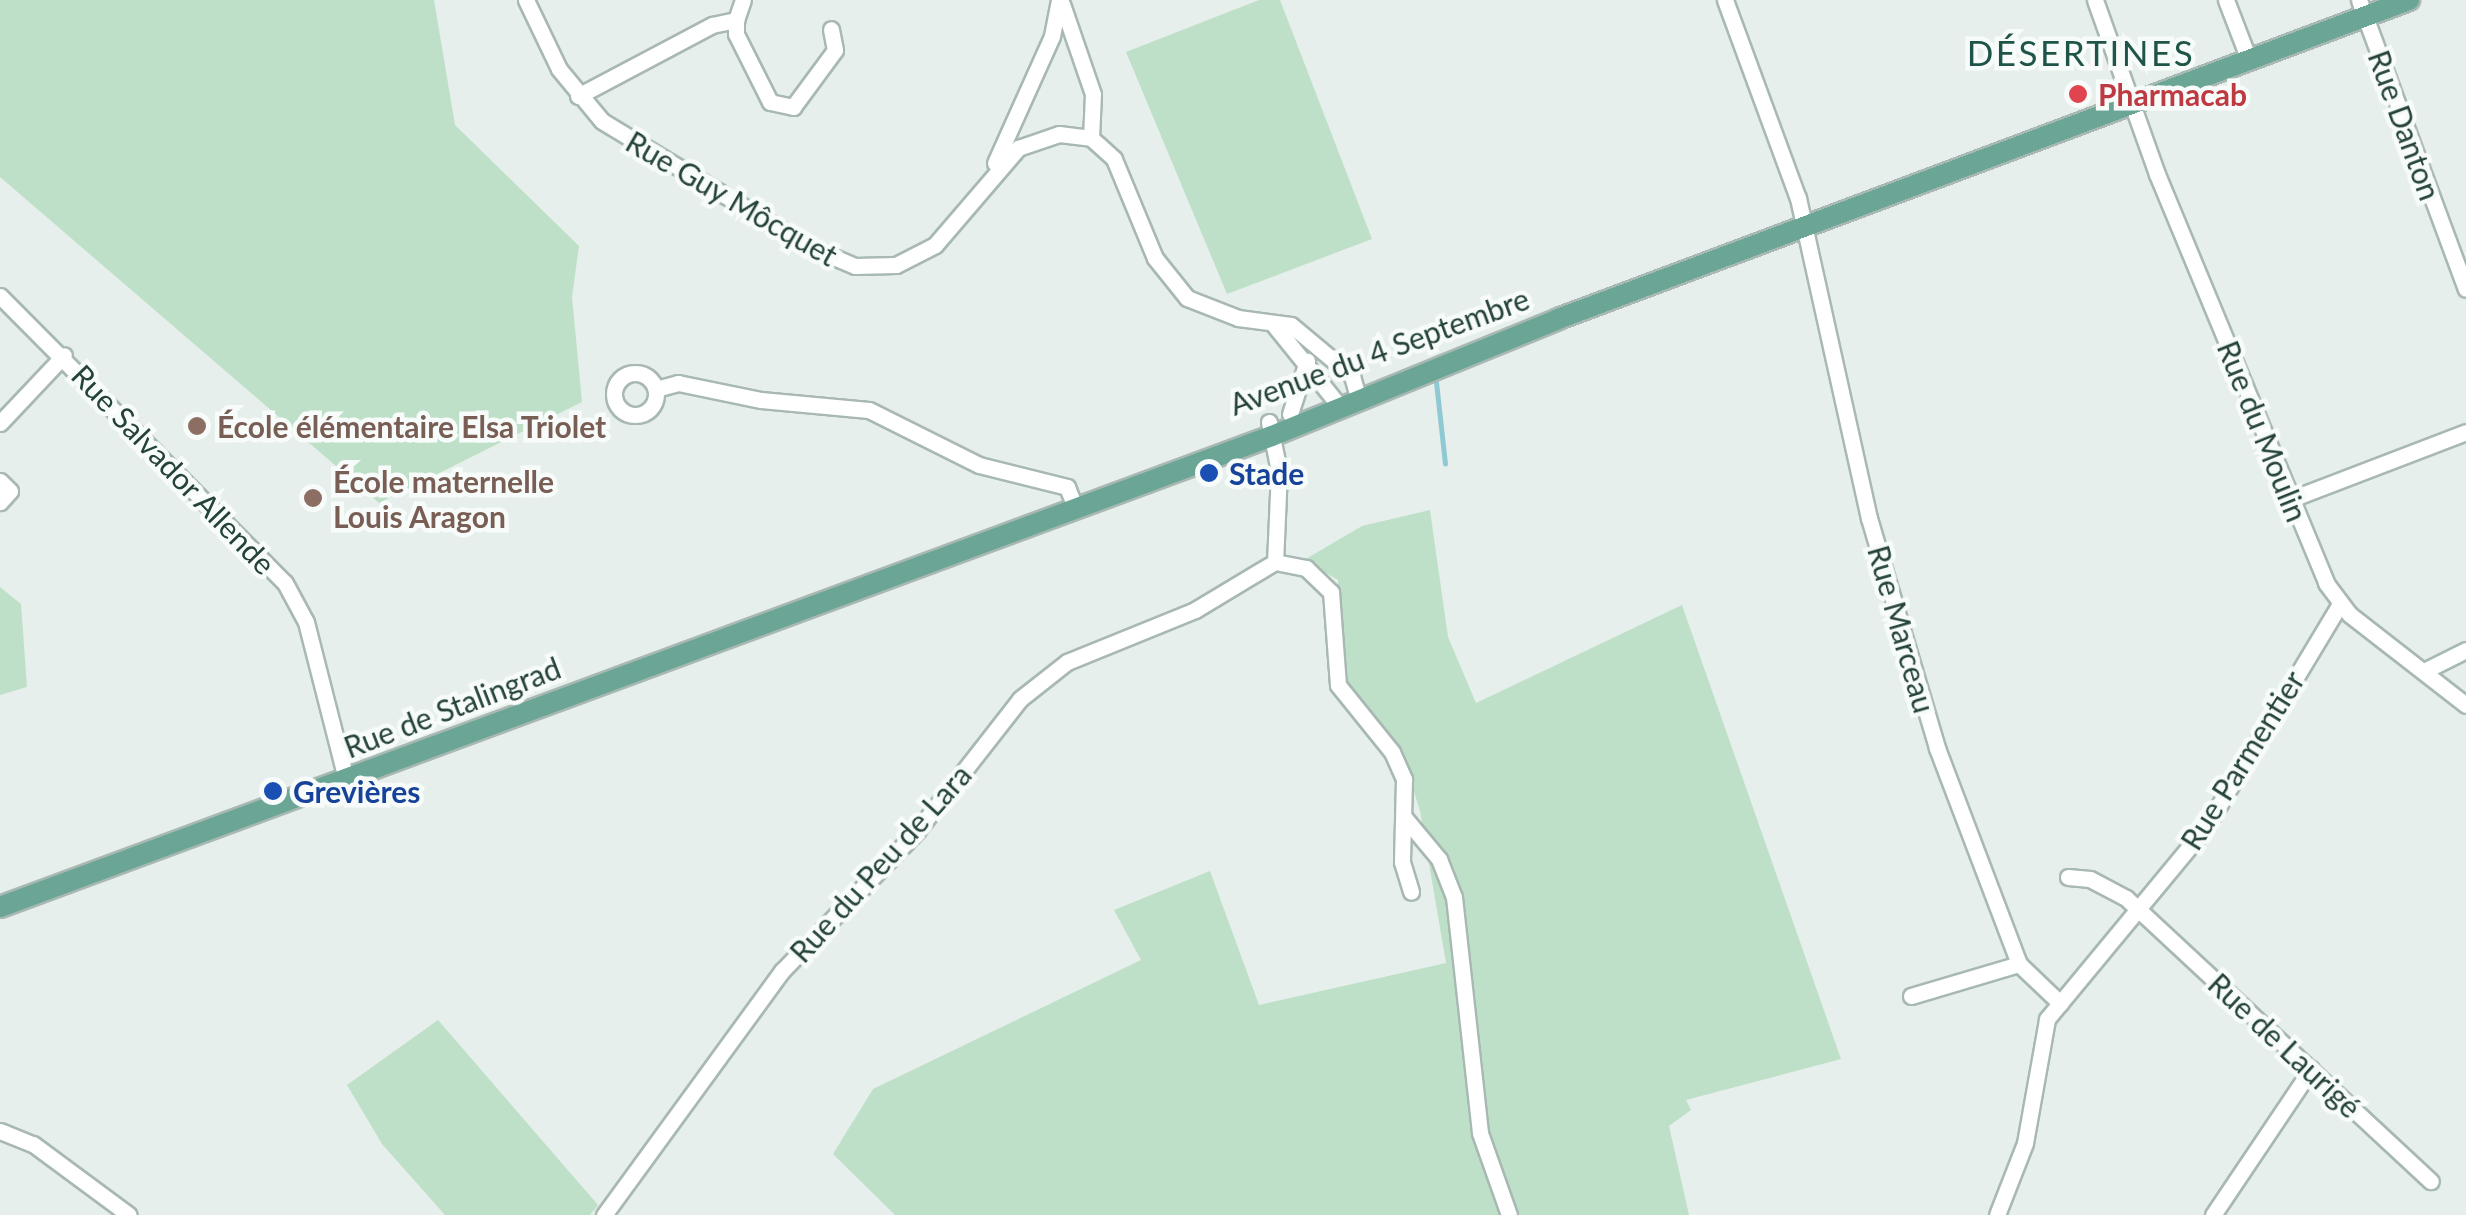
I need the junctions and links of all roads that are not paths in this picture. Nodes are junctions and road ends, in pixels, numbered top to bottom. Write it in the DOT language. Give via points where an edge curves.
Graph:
graph roads {
  1 [pos="526,0"];
  2 [pos="742,0"];
  3 [pos="1060,0"];
  4 [pos="1725,0"];
  5 [pos="2094,0"];
  6 [pos="2226,0"];
  7 [pos="2408,0"];
  8 [pos="2362,8"];
  9 [pos="736,20"];
  10 [pos="831,29"];
  11 [pos="2249,60"];
  12 [pos="578,96"];
  13 [pos="2133,104"];
  14 [pos="1091,138"];
  15 [pos="990,173"];
  16 [pos="1804,228"];
  17 [pos="2466,289"];
  18 [pos="0,296"];
  19 [pos="1274,324"];
  20 [pos="64,355"];
  21 [pos="1306,361"];
  22 [pos="656,388"];
  23 [pos="1348,398"];
  24 [pos="1290,414"];
  25 [pos="0,423"];
  26 [pos="1271,429"];
  27 [pos="2466,432"];
  28 [pos="0,481"];
  29 [pos="2291,498"];
  30 [pos="0,502"];
  31 [pos="1075,503"];
  32 [pos="1275,562"];
  33 [pos="2340,606"];
  34 [pos="2466,650"];
  35 [pos="2424,671"];
  36 [pos="2466,705"];
  37 [pos="346,778"];
  38 [pos="1404,817"];
  39 [pos="2068,877"];
  40 [pos="1411,892"];
  41 [pos="0,907"];
  42 [pos="2138,910"];
  43 [pos="2020,964"];
  44 [pos="1911,996"];
  45 [pos="2060,1003"];
  46 [pos="2311,1070"];
  47 [pos="0,1132"];
  48 [pos="2431,1181"];
  49 [pos="129,1215"];
  50 [pos="604,1215"];
  51 [pos="1509,1215"];
  52 [pos="1997,1215"];
  53 [pos="2213,1215"];
  1 -- 12 [label="street, Rue Guy Môcquet"];
  2 -- 9 [label="street"];
  3 -- 14 [label="street" via="1093,94"];
  3 -- 15 [label="street" via="1052,36"];
  4 -- 16 [label="street, Rue Marceau"];
  5 -- 13 [label="street, Rue du Moulin"];
  6 -- 11 [label="street"];
  7 -- 8 [label="main road"];
  8 -- 11 [label="main road"];
  8 -- 17 [label="street, Rue Danton"];
  9 -- 10 [label="street" via="736,34 770,102 782,108 805,98 835,50"];
  9 -- 12 [label="street" via="712,25"];
  11 -- 13 [label="main road"];
  12 -- 15 [label="street, Rue Guy Môcquet" via="643,150 855,266 896,265 921,255 956,226"];
  13 -- 16 [label="main road"];
  13 -- 29 [label="street, Rue du Moulin"];
  14 -- 15 [label="street, Rue Guy Môcquet" via="1043,138 1018,148"];
  14 -- 19 [label="street" via="1114,158 1155,258 1187,298"];
  16 -- 23 [label="main road, Avenue du 4 Septembre"];
  16 -- 43 [label="street, Rue Marceau" via="1890,588 1943,766"];
  18 -- 20 [label="street, Rue Salvador Allende"];
  19 -- 21 [label="street"];
  19 -- 23 [label="street" via="1304,334"];
  20 -- 25 [label="street"];
  20 -- 37 [label="street, Rue Salvador Allende" via="285,583 306,622"];
  21 -- 23 [label="street"];
  21 -- 24 [label="street" via="1301,396"];
  22 -- 31 [label="street" via="678,382 761,400 868,410 979,465 1067,487"];
  23 -- 24 [label="main road, Avenue du 4 Septembre"];
  23 -- 26 [label="main road, Avenue du 4 Septembre"];
  24 -- 26 [label="main road, Avenue du 4 Septembre"];
  26 -- 31 [label="main road, Avenue du 4 Septembre"];
  26 -- 32 [label="street" via="1279,472"];
  27 -- 29 [label="street"];
  28 -- 30 [label="street" via="10,491"];
  29 -- 33 [label="street, Rue du Moulin"];
  31 -- 37 [label="main road, Rue de Stalingrad"];
  32 -- 38 [label="street" via="1306,568 1331,592 1332,669 1350,704 1392,752 1404,779"];
  32 -- 50 [label="street, Rue du Peu de Lara" via="1195,610 1067,662 1020,699 917,831 782,971"];
  33 -- 35 [label="street, Rue du Moulin"];
  33 -- 42 [label="street, Rue Parmentier" via="2206,827"];
  34 -- 35 [label="street"];
  35 -- 36 [label="street, Rue du Moulin"];
  37 -- 41 [label="main road, Rue de Stalingrad"];
  38 -- 40 [label="street" via="1402,862"];
  38 -- 51 [label="street" via="1438,859 1454,897 1480,1134"];
  39 -- 42 [label="street" via="2090,879"];
  42 -- 45 [label="street, Rue Parmentier"];
  42 -- 46 [label="street, Rue de Laurigé"];
  43 -- 44 [label="street"];
  43 -- 45 [label="street, Rue Marceau"];
  45 -- 52 [label="street, Rue Parmentier" via="2043,1032 2025,1144"];
  46 -- 48 [label="street, Rue de Laurigé"];
  46 -- 53 [label="street"];
  47 -- 49 [label="street" via="33,1144"];
}
